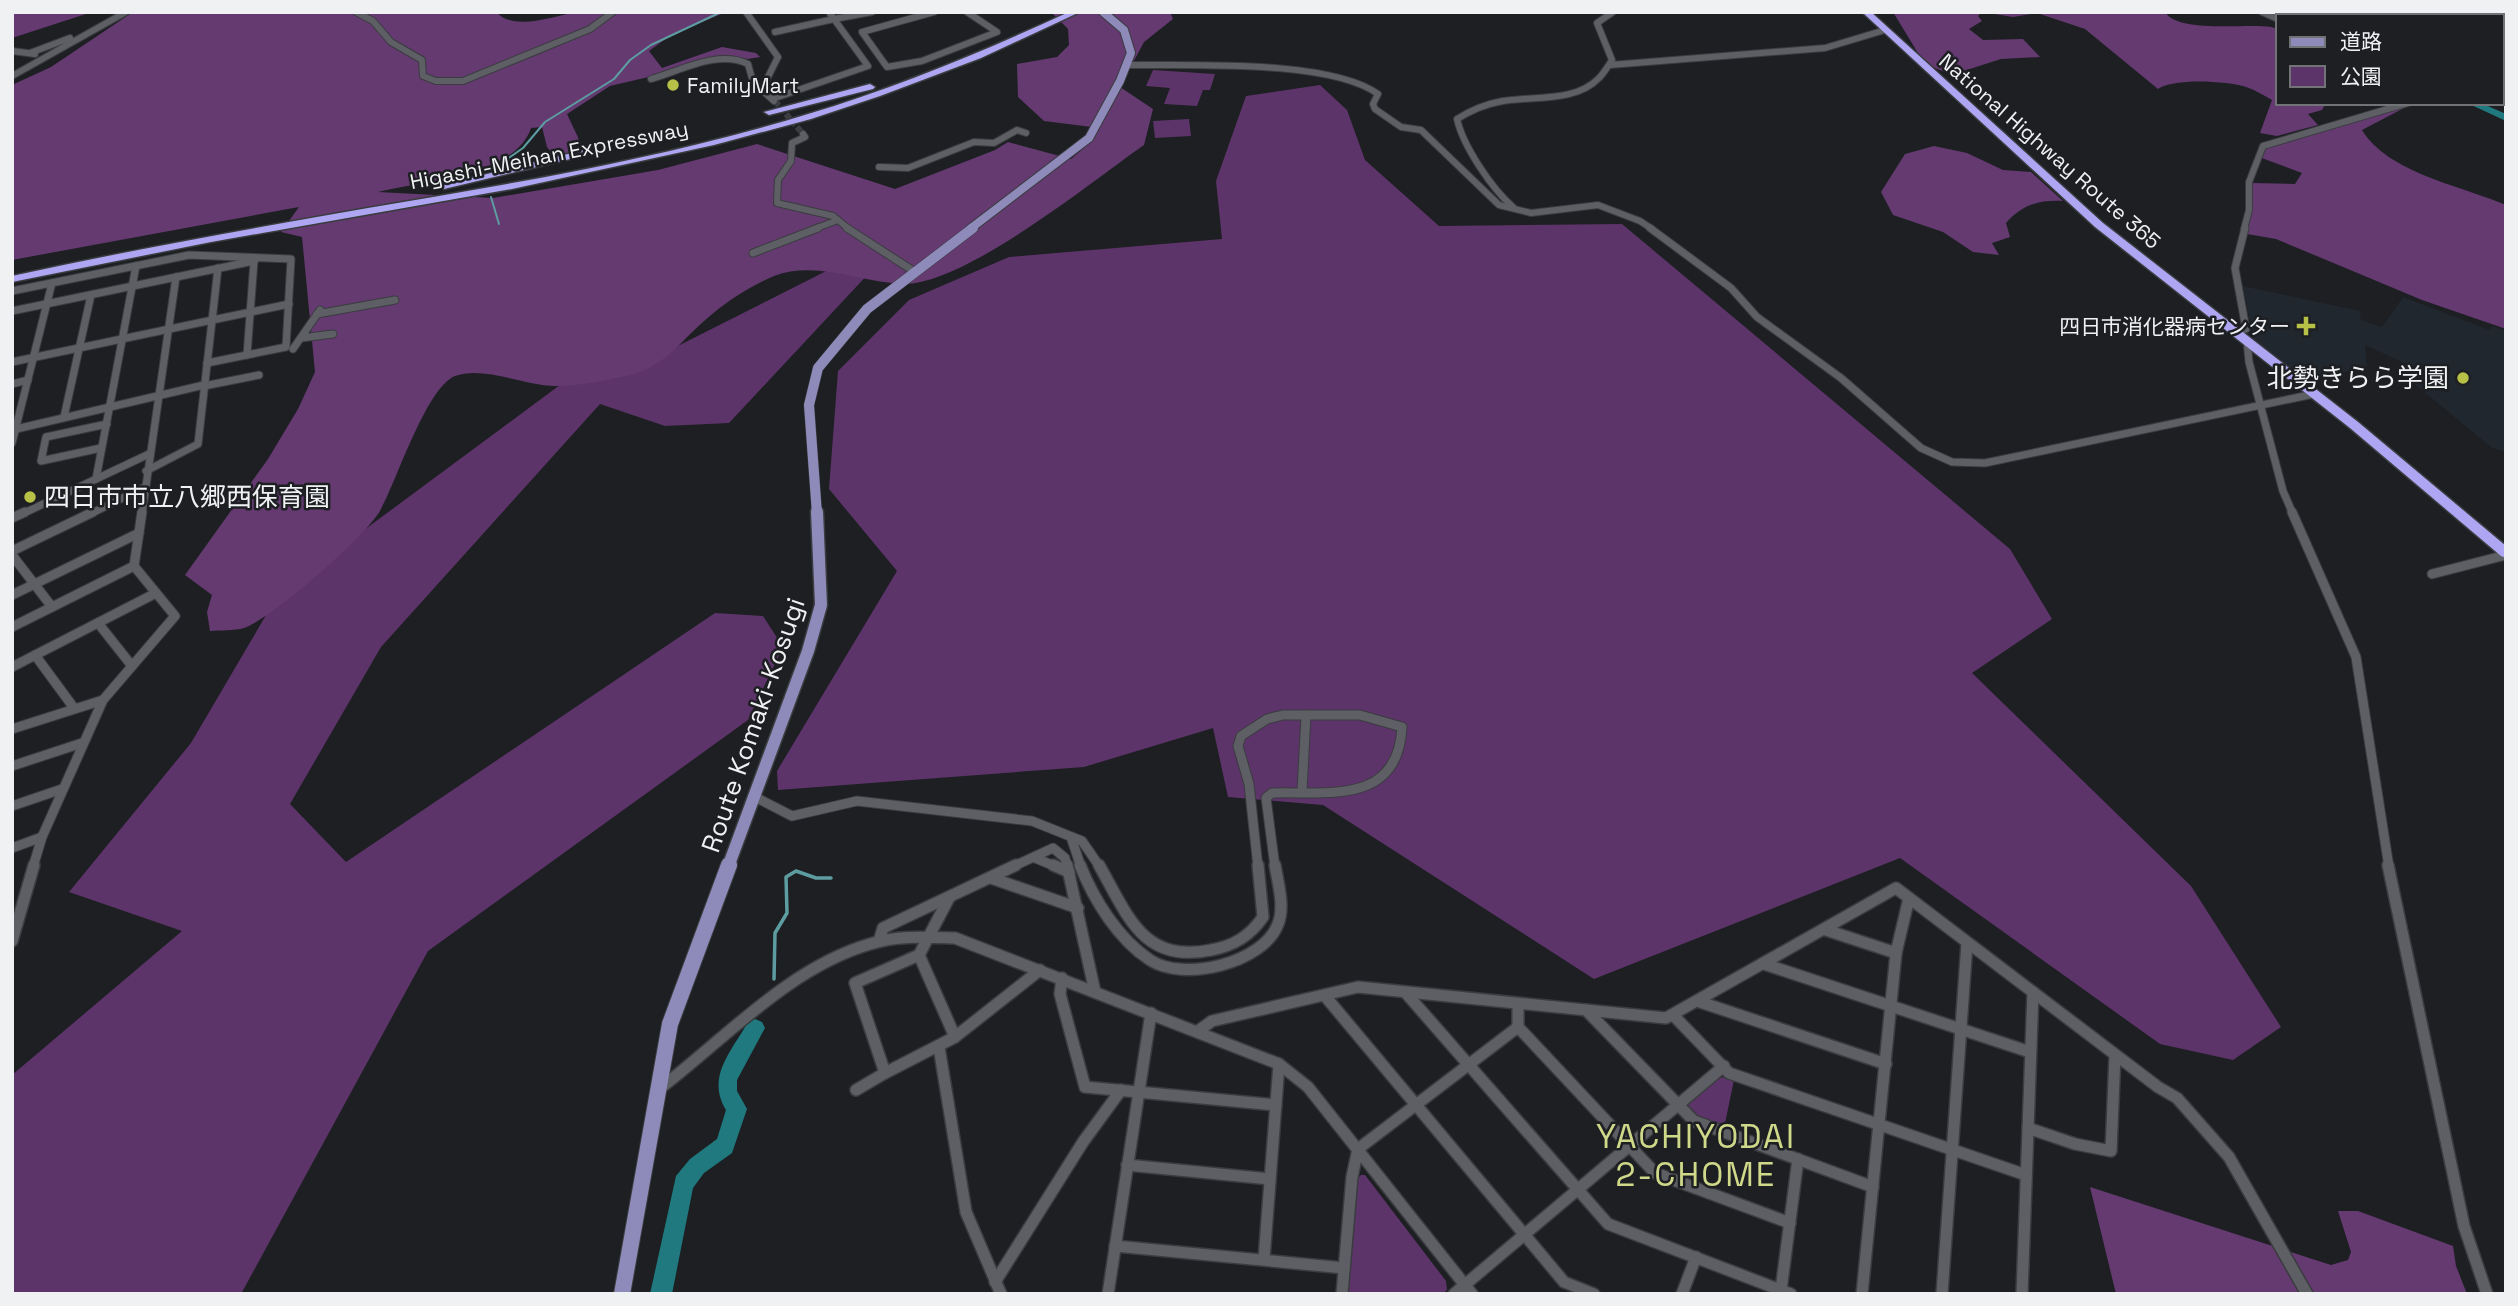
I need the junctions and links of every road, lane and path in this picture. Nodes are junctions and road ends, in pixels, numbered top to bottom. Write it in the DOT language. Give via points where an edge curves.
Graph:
graph roads {
  1 [pos="126,12"];
  2 [pos="356,12"];
  3 [pos="613,12"];
  4 [pos="746,12"];
  5 [pos="829,12"];
  6 [pos="872,12"];
  7 [pos="934,12"];
  8 [pos="967,12"];
  9 [pos="1062,12"];
  10 [pos="1078,12"];
  11 [pos="1103,12"];
  12 [pos="1613,12"];
  13 [pos="1866,12"];
  14 [pos="834,19"];
  15 [pos="1885,30"];
  16 [pos="775,32"];
  17 [pos="89,33"];
  18 [pos="12,51"];
  19 [pos="30,53"];
  20 [pos="47,56"];
  21 [pos="943,64"];
  22 [pos="1128,65"];
  23 [pos="1610,65"];
  24 [pos="970,71"];
  25 [pos="12,76"];
  26 [pos="651,79"];
  27 [pos="778,94"];
  28 [pos="2401,105"];
  29 [pos="769,113"];
  30 [pos="811,125"];
  31 [pos="1026,133"];
  32 [pos="803,134"];
  33 [pos="584,153"];
  34 [pos="602,166"];
  35 [pos="879,167"];
  36 [pos="368,203"];
  37 [pos="1514,208"];
  38 [pos="838,220"];
  39 [pos="753,253"];
  40 [pos="256,260"];
  41 [pos="136,266"];
  42 [pos="218,268"];
  43 [pos="12,271"];
  44 [pos="915,272"];
  45 [pos="176,278"];
  46 [pos="12,279"];
  47 [pos="52,283"];
  48 [pos="132,286"];
  49 [pos="12,291"];
  50 [pos="91,295"];
  51 [pos="395,300"];
  52 [pos="47,303"];
  53 [pos="289,304"];
  54 [pos="12,311"];
  55 [pos="250,312"];
  56 [pos="212,320"];
  57 [pos="168,329"];
  58 [pos="2236,332"];
  59 [pos="333,334"];
  60 [pos="300,338"];
  61 [pos="123,339"];
  62 [pos="287,339"];
  63 [pos="2247,341"];
  64 [pos="79,348"];
  65 [pos="293,349"];
  66 [pos="247,355"];
  67 [pos="34,358"];
  68 [pos="12,362"];
  69 [pos="207,363"];
  70 [pos="259,375"];
  71 [pos="28,380"];
  72 [pos="12,384"];
  73 [pos="204,386"];
  74 [pos="2314,394"];
  75 [pos="157,396"];
  76 [pos="23,402"];
  77 [pos="2260,404"];
  78 [pos="12,406"];
  79 [pos="110,407"];
  80 [pos="64,417"];
  81 [pos="107,424"];
  82 [pos="14,429"];
  83 [pos="12,443"];
  84 [pos="101,448"];
  85 [pos="149,454"];
  86 [pos="146,471"];
  87 [pos="96,479"];
  88 [pos="145,488"];
  89 [pos="12,518"];
  90 [pos="139,533"];
  91 [pos="12,553"];
  92 [pos="2506,554"];
  93 [pos="134,566"];
  94 [pos="2432,574"];
  95 [pos="35,584"];
  96 [pos="156,593"];
  97 [pos="12,595"];
  98 [pos="52,607"];
  99 [pos="98,623"];
  100 [pos="12,627"];
  101 [pos="35,655"];
  102 [pos="132,666"];
  103 [pos="12,667"];
  104 [pos="103,700"];
  105 [pos="75,708"];
  106 [pos="1306,715"];
  107 [pos="12,729"];
  108 [pos="82,743"];
  109 [pos="12,766"];
  110 [pos="62,789"];
  111 [pos="1302,790"];
  112 [pos="755,797"];
  113 [pos="12,806"];
  114 [pos="42,837"];
  115 [pos="1071,837"];
  116 [pos="12,848"];
  117 [pos="1035,858"];
  118 [pos="1069,872"];
  119 [pos="992,878"];
  120 [pos="949,898"];
  121 [pos="1909,898"];
  122 [pos="1078,908"];
  123 [pos="1826,930"];
  124 [pos="929,933"];
  125 [pos="880,938"];
  126 [pos="12,942"];
  127 [pos="1967,943"];
  128 [pos="1896,953"];
  129 [pos="919,955"];
  130 [pos="1763,964"];
  131 [pos="1040,970"];
  132 [pos="1062,978"];
  133 [pos="1095,992"];
  134 [pos="1405,992"];
  135 [pos="2033,992"];
  136 [pos="1325,996"];
  137 [pos="1697,1001"];
  138 [pos="1518,1004"];
  139 [pos="1892,1007"];
  140 [pos="1586,1010"];
  141 [pos="1151,1013"];
  142 [pos="1673,1015"];
  143 [pos="1518,1027"];
  144 [pos="1960,1029"];
  145 [pos="1198,1031"];
  146 [pos="956,1037"];
  147 [pos="939,1047"];
  148 [pos="2030,1052"];
  149 [pos="2115,1055"];
  150 [pos="1279,1064"];
  151 [pos="1886,1064"];
  152 [pos="1469,1065"];
  153 [pos="1724,1066"];
  154 [pos="886,1073"];
  155 [pos="659,1090"];
  156 [pos="856,1090"];
  157 [pos="1121,1090"];
  158 [pos="1138,1092"];
  159 [pos="1416,1104"];
  160 [pos="1276,1105"];
  161 [pos="1677,1105"];
  162 [pos="1880,1125"];
  163 [pos="2028,1128"];
  164 [pos="1628,1146"];
  165 [pos="1357,1149"];
  166 [pos="1952,1150"];
  167 [pos="1798,1159"];
  168 [pos="1127,1165"];
  169 [pos="2026,1175"];
  170 [pos="1270,1180"];
  171 [pos="1873,1187"];
  172 [pos="1577,1189"];
  173 [pos="1790,1223"];
  174 [pos="1525,1233"];
  175 [pos="1115,1246"];
  176 [pos="1696,1257"];
  177 [pos="1264,1259"];
  178 [pos="1344,1268"];
  179 [pos="995,1282"];
  180 [pos="1469,1289"];
  181 [pos="1786,1292"];
  182 [pos="622,1294"];
  183 [pos="1001,1294"];
  184 [pos="1108,1294"];
  185 [pos="1342,1294"];
  186 [pos="1454,1294"];
  187 [pos="1594,1294"];
  188 [pos="1682,1294"];
  189 [pos="1862,1294"];
  190 [pos="1942,1294"];
  191 [pos="2022,1294"];
  192 [pos="2307,1294"];
  193 [pos="2487,1294"];
  1 -- 17 [label="street"];
  2 -- 3 [label="street" via="373,21 391,42 422,60 423,76 455,82 590,29"];
  4 -- 27 [label="street" via="777,54 766,81"];
  5 -- 14 [label="street"];
  6 -- 14 [label="street"];
  7 -- 8 [label="street" via="862,32 887,66 919,62 997,32"];
  9 -- 21 [label="highway, Higashi-Meihan Expressway"];
  10 -- 24 [label="highway"];
  10 -- 34 [label="highway, Higashi-Meihan Expressway" via="977,57 844,106"];
  11 -- 22 [label="main road" via="1127,36"];
  12 -- 23 [label="street" via="1597,23 1598,33 1611,51"];
  13 -- 15 [label="highway, National Highway Route 365"];
  14 -- 16 [label="street"];
  14 -- 27 [label="street" via="868,66"];
  15 -- 23 [label="street" via="1825,48"];
  15 -- 58 [label="highway, National Highway Route 365" via="2080,209"];
  17 -- 19 [label="street"];
  17 -- 20 [label="street"];
  18 -- 19 [label="street"];
  19 -- 20 [label="street"];
  20 -- 25 [label="street"];
  21 -- 29 [label="highway"];
  21 -- 36 [label="highway, Higashi-Meihan Expressway" via="841,100 727,132"];
  22 -- 37 [label="street" via="1290,71 1366,84 1378,94 1375,109 1401,127 1421,130 1499,205"];
  22 -- 44 [label="main road, Route Komaki-Kosugi" via="1089,138"];
  23 -- 37 [label="street" via="1594,83 1574,94 1505,99 1457,119 1466,146 1487,181"];
  26 -- 27 [label="street" via="716,60 738,59 748,64 753,82 773,100"];
  28 -- 58 [label="street" via="2263,146 2251,176 2249,210 2235,268 2246,329"];
  30 -- 34 [label="highway"];
  31 -- 35 [label="street" via="1017,130 994,143 974,142 908,169"];
  32 -- 38 [label="street" via="805,137 792,143 792,158 778,180 776,201"];
  33 -- 36 [label="highway"];
  34 -- 46 [label="highway, Higashi-Meihan Expressway"];
  36 -- 43 [label="highway, Higashi-Meihan Expressway"];
  37 -- 77 [label="street" via="1538,213 1598,205 1640,221 1712,272 1756,317 1841,378 1921,448 1952,462 1985,463"];
  38 -- 39 [label="street"];
  38 -- 44 [label="street"];
  40 -- 41 [label="street" via="189,255"];
  40 -- 42 [label="street"];
  40 -- 53 [label="street" via="291,259"];
  40 -- 55 [label="street"];
  41 -- 47 [label="street"];
  41 -- 48 [label="street"];
  42 -- 45 [label="street"];
  42 -- 56 [label="street"];
  44 -- 112 [label="main road, Route Komaki-Kosugi" via="862,314 815,376 809,405 821,605"];
  45 -- 48 [label="street"];
  45 -- 57 [label="street"];
  47 -- 49 [label="street"];
  47 -- 52 [label="street"];
  48 -- 50 [label="street"];
  48 -- 61 [label="street"];
  50 -- 52 [label="street"];
  50 -- 64 [label="street"];
  51 -- 60 [label="street" via="320,311"];
  52 -- 54 [label="street"];
  52 -- 67 [label="street"];
  53 -- 55 [label="street"];
  53 -- 62 [label="street"];
  55 -- 56 [label="street"];
  55 -- 66 [label="street"];
  56 -- 57 [label="street"];
  56 -- 69 [label="street"];
  57 -- 61 [label="street"];
  57 -- 75 [label="street"];
  58 -- 63 [label="highway, National Highway Route 365"];
  59 -- 60 [label="street"];
  60 -- 62 [label="street"];
  60 -- 65 [label="street"];
  61 -- 64 [label="street"];
  61 -- 79 [label="street"];
  62 -- 66 [label="street" via="286,347"];
  63 -- 74 [label="highway, National Highway Route 365"];
  63 -- 77 [label="street"];
  64 -- 67 [label="street"];
  64 -- 80 [label="street"];
  66 -- 69 [label="street"];
  67 -- 68 [label="street"];
  67 -- 71 [label="street"];
  69 -- 73 [label="street"];
  70 -- 73 [label="street"];
  71 -- 72 [label="street"];
  71 -- 76 [label="street"];
  73 -- 75 [label="street"];
  73 -- 86 [label="street" via="198,444"];
  74 -- 77 [label="street"];
  74 -- 92 [label="highway, National Highway Route 365"];
  75 -- 79 [label="street"];
  75 -- 85 [label="street"];
  76 -- 78 [label="street"];
  76 -- 82 [label="street"];
  77 -- 193 [label="street" via="2283,491 2356,657 2395,908 2464,1226"];
  79 -- 80 [label="street"];
  79 -- 81 [label="street"];
  80 -- 82 [label="street"];
  81 -- 84 [label="street"];
  81 -- 84 [label="street" via="46,437 41,461"];
  82 -- 83 [label="street"];
  84 -- 87 [label="street"];
  85 -- 86 [label="street"];
  85 -- 87 [label="street"];
  86 -- 88 [label="street"];
  87 -- 89 [label="street"];
  88 -- 90 [label="street"];
  88 -- 91 [label="street"];
  90 -- 93 [label="street"];
  90 -- 95 [label="street"];
  91 -- 95 [label="street"];
  92 -- 94 [label="street"];
  93 -- 96 [label="street"];
  93 -- 98 [label="street"];
  95 -- 97 [label="street"];
  95 -- 98 [label="street"];
  96 -- 99 [label="street"];
  96 -- 102 [label="street" via="175,616"];
  98 -- 100 [label="street"];
  99 -- 101 [label="street"];
  99 -- 102 [label="street"];
  101 -- 103 [label="street"];
  101 -- 105 [label="street"];
  102 -- 104 [label="street"];
  104 -- 105 [label="street"];
  104 -- 108 [label="street"];
  105 -- 107 [label="street"];
  106 -- 111 [label="street"];
  106 -- 111 [label="street" via="1360,715 1401,724 1402,736 1389,769 1372,788 1352,793"];
  106 -- 115 [label="street" via="1267,719 1242,734 1238,742 1250,784 1264,907 1258,925 1242,939 1215,951 1187,955 1160,948 1129,917 1091,850"];
  108 -- 109 [label="street"];
  108 -- 110 [label="street"];
  110 -- 113 [label="street"];
  110 -- 114 [label="street"];
  111 -- 115 [label="street" via="1272,793 1266,798 1281,907 1278,925 1247,954 1190,971 1157,965 1119,931 1087,878"];
  112 -- 115 [label="street" via="792,816 857,802 1032,821"];
  112 -- 155 [label="main road, Route Komaki-Kosugi" via="670,1024"];
  114 -- 116 [label="street"];
  114 -- 126 [label="street"];
  117 -- 118 [label="street"];
  117 -- 118 [label="street" via="1053,848 1060,851"];
  117 -- 119 [label="street"];
  118 -- 122 [label="street"];
  119 -- 120 [label="street"];
  119 -- 122 [label="street"];
  120 -- 124 [label="street"];
  120 -- 125 [label="street" via="883,928"];
  121 -- 123 [label="street" via="1896,888"];
  121 -- 127 [label="street"];
  121 -- 128 [label="street"];
  122 -- 133 [label="street"];
  123 -- 128 [label="street"];
  123 -- 130 [label="street"];
  124 -- 125 [label="street"];
  124 -- 129 [label="street"];
  124 -- 131 [label="street"];
  125 -- 155 [label="street" via="789,984"];
  127 -- 135 [label="street"];
  127 -- 144 [label="street"];
  128 -- 139 [label="street"];
  129 -- 146 [label="street"];
  129 -- 154 [label="street" via="855,983"];
  130 -- 137 [label="street"];
  130 -- 139 [label="street"];
  131 -- 132 [label="street"];
  131 -- 146 [label="street"];
  132 -- 133 [label="street"];
  132 -- 157 [label="street" via="1060,994 1085,1087"];
  133 -- 141 [label="street"];
  134 -- 136 [label="street" via="1358,987"];
  134 -- 138 [label="street"];
  134 -- 152 [label="street"];
  135 -- 148 [label="street"];
  135 -- 149 [label="street"];
  136 -- 145 [label="street" via="1212,1021"];
  136 -- 159 [label="street"];
  137 -- 142 [label="street"];
  137 -- 151 [label="street"];
  138 -- 140 [label="street"];
  138 -- 143 [label="street"];
  139 -- 144 [label="street"];
  139 -- 151 [label="street"];
  140 -- 142 [label="street"];
  140 -- 161 [label="street"];
  141 -- 145 [label="street"];
  141 -- 158 [label="street"];
  142 -- 153 [label="street"];
  143 -- 152 [label="street"];
  143 -- 164 [label="street"];
  144 -- 148 [label="street"];
  144 -- 166 [label="street"];
  145 -- 150 [label="street"];
  146 -- 147 [label="street"];
  147 -- 154 [label="street"];
  147 -- 179 [label="street" via="966,1212"];
  148 -- 163 [label="street"];
  149 -- 163 [label="street" via="2111,1151"];
  149 -- 192 [label="street" via="2177,1098 2229,1157"];
  150 -- 160 [label="street"];
  150 -- 165 [label="street" via="1308,1087"];
  151 -- 162 [label="street"];
  152 -- 159 [label="street"];
  152 -- 172 [label="street"];
  153 -- 161 [label="street"];
  153 -- 162 [label="street" via="1729,1073"];
  154 -- 156 [label="street"];
  155 -- 182 [label="main road, Route Komaki-Kosugi"];
  157 -- 158 [label="street"];
  157 -- 179 [label="street"];
  158 -- 160 [label="street"];
  158 -- 168 [label="street"];
  159 -- 165 [label="street"];
  159 -- 174 [label="street"];
  160 -- 170 [label="street"];
  161 -- 164 [label="street"];
  161 -- 167 [label="street" via="1694,1121"];
  162 -- 166 [label="street"];
  162 -- 171 [label="street"];
  163 -- 169 [label="street"];
  164 -- 172 [label="street"];
  164 -- 173 [label="street" via="1655,1172"];
  165 -- 178 [label="street"];
  165 -- 180 [label="street"];
  166 -- 169 [label="street"];
  166 -- 190 [label="street"];
  167 -- 171 [label="street"];
  167 -- 173 [label="street"];
  168 -- 170 [label="street"];
  168 -- 175 [label="street"];
  169 -- 191 [label="street"];
  170 -- 177 [label="street"];
  171 -- 189 [label="street"];
  172 -- 174 [label="street"];
  172 -- 176 [label="street" via="1608,1224"];
  173 -- 181 [label="street"];
  174 -- 180 [label="street"];
  174 -- 187 [label="street" via="1564,1282"];
  175 -- 177 [label="street"];
  175 -- 184 [label="street"];
  176 -- 181 [label="street"];
  176 -- 188 [label="street"];
  177 -- 178 [label="street"];
  178 -- 185 [label="street"];
  179 -- 183 [label="street"];
  180 -- 186 [label="street"];
}
